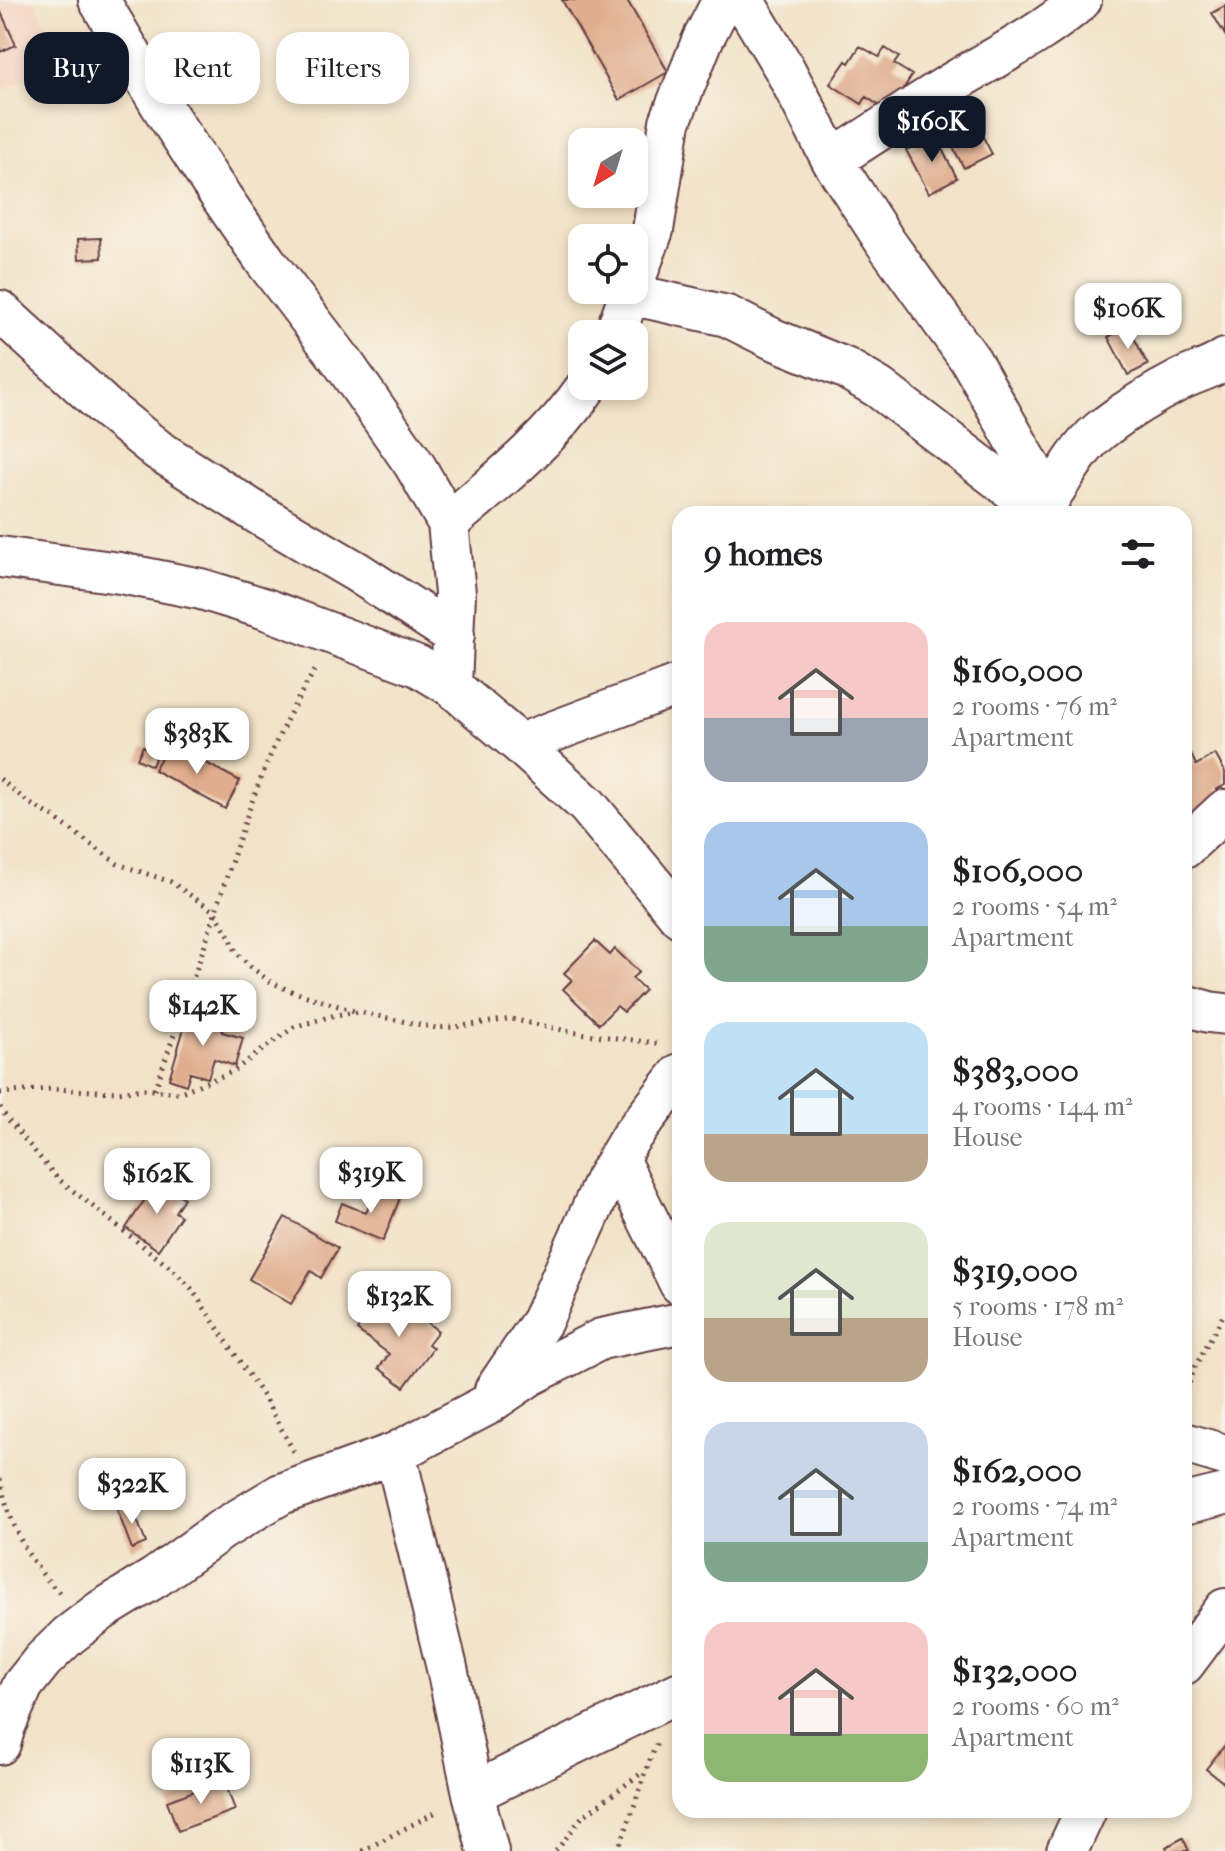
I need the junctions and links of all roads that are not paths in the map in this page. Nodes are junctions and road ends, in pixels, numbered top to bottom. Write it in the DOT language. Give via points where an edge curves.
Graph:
graph roads {
  1 [pos="99,0"];
  2 [pos="723,0"];
  3 [pos="743,0"];
  4 [pos="1081,0"];
  5 [pos="832,160"];
  6 [pos="648,244"];
  7 [pos="648,294"];
  8 [pos="0,311"];
  9 [pos="1225,359"];
  10 [pos="577,400"];
  11 [pos="1038,506"];
  12 [pos="1041,506"];
  13 [pos="1045,506"];
  14 [pos="448,523"];
  15 [pos="0,557"];
  16 [pos="454,635"];
  17 [pos="451,686"];
  18 [pos="672,687"];
  19 [pos="520,744"];
  20 [pos="1225,810"];
  21 [pos="1192,841"];
  22 [pos="672,907"];
  23 [pos="1192,1007"];
  24 [pos="1225,1014"];
  25 [pos="672,1059"];
  26 [pos="618,1159"];
  27 [pos="672,1268"];
  28 [pos="672,1325"];
  29 [pos="485,1406"];
  30 [pos="1192,1445"];
  31 [pos="395,1453"];
  32 [pos="1225,1455"];
  33 [pos="1225,1494"];
  34 [pos="1192,1502"];
  35 [pos="1225,1609"];
  36 [pos="1192,1653"];
  37 [pos="672,1696"];
  38 [pos="0,1744"];
  39 [pos="473,1793"];
  40 [pos="1082,1818"];
  41 [pos="488,1851"];
  42 [pos="1067,1851"];
  1 -- 14 [label="street" via="211,182 344,364"];
  2 -- 6 [label="street" via="670,122"];
  3 -- 5 [label="street"];
  4 -- 5 [label="street"];
  5 -- 12 [label="street" via="971,361"];
  7 -- 11 [label="street" via="727,316 845,368"];
  8 -- 16 [label="street" via="158,450"];
  9 -- 13 [label="street" via="1181,379 1104,427 1079,451"];
  10 -- 14 [label="street" via="514,468"];
  14 -- 16 [label="street"];
  15 -- 17 [label="street" via="201,589 339,635 418,666"];
  16 -- 17 [label="street"];
  17 -- 19 [label="street"];
  18 -- 19 [label="street"];
  19 -- 22 [label="street" via="587,805"];
  20 -- 21 [label="street"];
  23 -- 24 [label="street"];
  25 -- 26 [label="street"];
  26 -- 27 [label="street"];
  26 -- 29 [label="street" via="542,1321"];
  28 -- 29 [label="street" via="601,1339"];
  29 -- 31 [label="street"];
  30 -- 32 [label="street"];
  31 -- 38 [label="street" via="281,1494 102,1610 43,1660 23,1685"];
  31 -- 39 [label="street"];
  33 -- 34 [label="street"];
  35 -- 36 [label="street"];
  37 -- 39 [label="street"];
  39 -- 41 [label="street"];
  40 -- 42 [label="street"];
}
